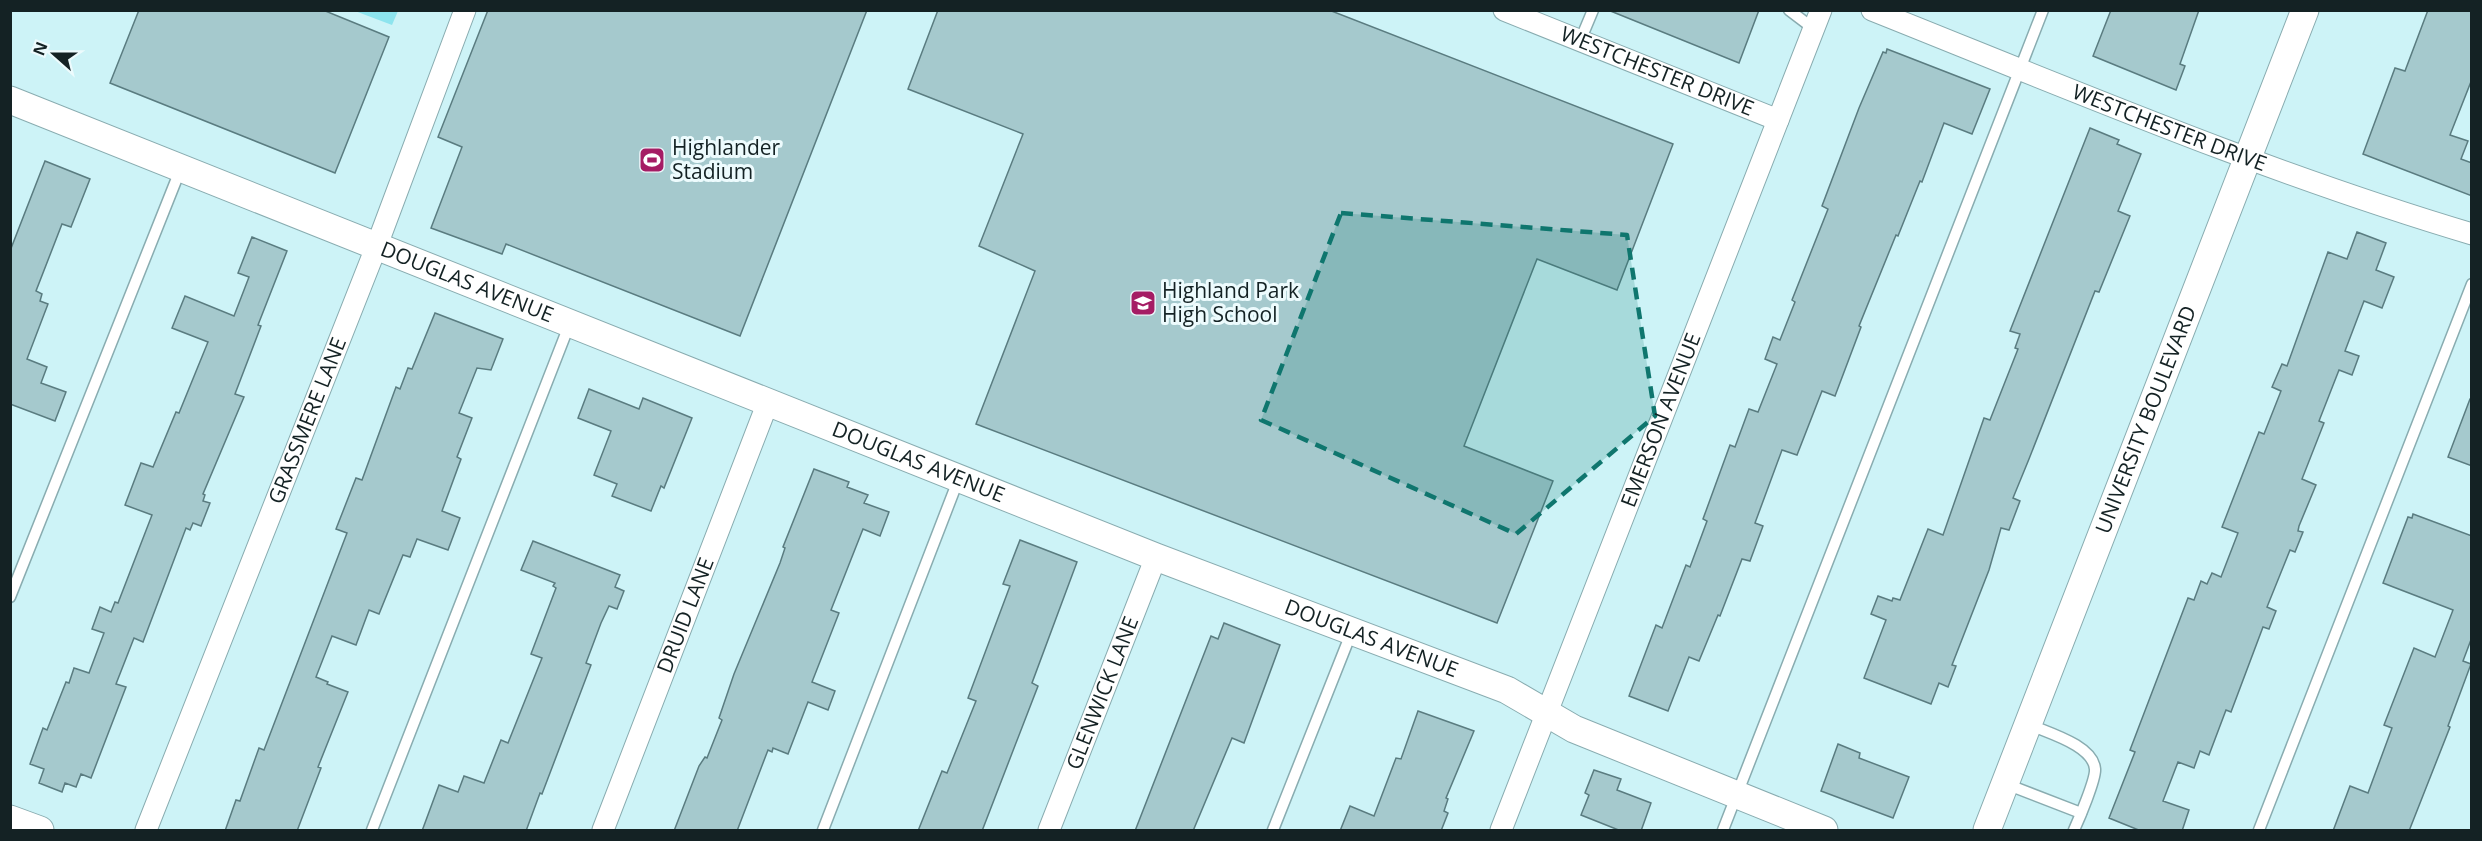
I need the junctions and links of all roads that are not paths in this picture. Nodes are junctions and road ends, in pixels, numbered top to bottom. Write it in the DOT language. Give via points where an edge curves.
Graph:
graph roads {
  1 [pos="465,10"];
  2 [pos="1504,10"];
  3 [pos="1593,10"];
  4 [pos="1789,10"];
  5 [pos="1872,10"];
  6 [pos="2043,10"];
  7 [pos="2305,10"];
  8 [pos="1529,15"];
  9 [pos="1817,20"];
  10 [pos="1580,41"];
  11 [pos="2020,69"];
  12 [pos="10,100"];
  13 [pos="1778,120"];
  14 [pos="2247,159"];
  15 [pos="181,168"];
  16 [pos="2472,234"];
  17 [pos="377,245"];
  18 [pos="2472,284"];
  19 [pos="570,323"];
  20 [pos="768,402"];
  21 [pos="959,478"];
  22 [pos="1156,557"];
  23 [pos="10,597"];
  24 [pos="1352,630"];
  25 [pos="1547,713"];
  26 [pos="2028,724"];
  27 [pos="2005,784"];
  28 [pos="1736,797"];
  29 [pos="2081,813"];
  30 [pos="10,819"];
  31 [pos="40,831"];
  32 [pos="146,831"];
  33 [pos="372,831"];
  34 [pos="603,831"];
  35 [pos="823,831"];
  36 [pos="1049,831"];
  37 [pos="1273,831"];
  38 [pos="1501,831"];
  39 [pos="1723,831"];
  40 [pos="1824,831"];
  41 [pos="1987,831"];
  42 [pos="2074,831"];
  43 [pos="2259,831"];
  1 -- 17 [label="street, GRASSMERE LANE"];
  2 -- 8 [label="street, WESTCHESTER DRIVE"];
  3 -- 10 [label="lane"];
  4 -- 9 [label="lane"];
  5 -- 11 [label="street, WESTCHESTER DRIVE"];
  6 -- 11 [label="lane"];
  7 -- 14 [label="street, UNIVERSITY BOULEVARD"];
  8 -- 10 [label="street, WESTCHESTER DRIVE"];
  9 -- 13 [label="street, EMERSON AVENUE"];
  10 -- 13 [label="street, WESTCHESTER DRIVE"];
  11 -- 14 [label="street, WESTCHESTER DRIVE"];
  11 -- 28 [label="lane"];
  12 -- 15 [label="street, DOUGLAS AVENUE"];
  13 -- 25 [label="street, EMERSON AVENUE"];
  14 -- 16 [label="street, WESTCHESTER DRIVE"];
  14 -- 26 [label="street, UNIVERSITY BOULEVARD"];
  15 -- 17 [label="street, DOUGLAS AVENUE"];
  15 -- 23 [label="lane"];
  17 -- 19 [label="street, DOUGLAS AVENUE"];
  17 -- 32 [label="street, GRASSMERE LANE"];
  18 -- 43 [label="lane"];
  19 -- 20 [label="street, DOUGLAS AVENUE"];
  19 -- 33 [label="lane"];
  20 -- 21 [label="street, DOUGLAS AVENUE"];
  20 -- 34 [label="street, DRUID LANE"];
  21 -- 22 [label="street, DOUGLAS AVENUE"];
  21 -- 35 [label="lane"];
  22 -- 24 [label="street, DOUGLAS AVENUE"];
  22 -- 36 [label="street, GLENWICK LANE"];
  24 -- 25 [label="street, DOUGLAS AVENUE" via="1507,690"];
  24 -- 37 [label="lane"];
  25 -- 28 [label="street, DOUGLAS AVENUE" via="1574,729"];
  25 -- 38 [label="street, EMERSON AVENUE"];
  26 -- 27 [label="street, UNIVERSITY BOULEVARD"];
  26 -- 29 [label="lane" via="2091,755 2096,770"];
  27 -- 29 [label="lane"];
  27 -- 41 [label="street, UNIVERSITY BOULEVARD"];
  28 -- 39 [label="lane"];
  28 -- 40 [label="street, DOUGLAS AVENUE"];
  29 -- 42 [label="lane"];
  30 -- 31 [label="street"];
}
